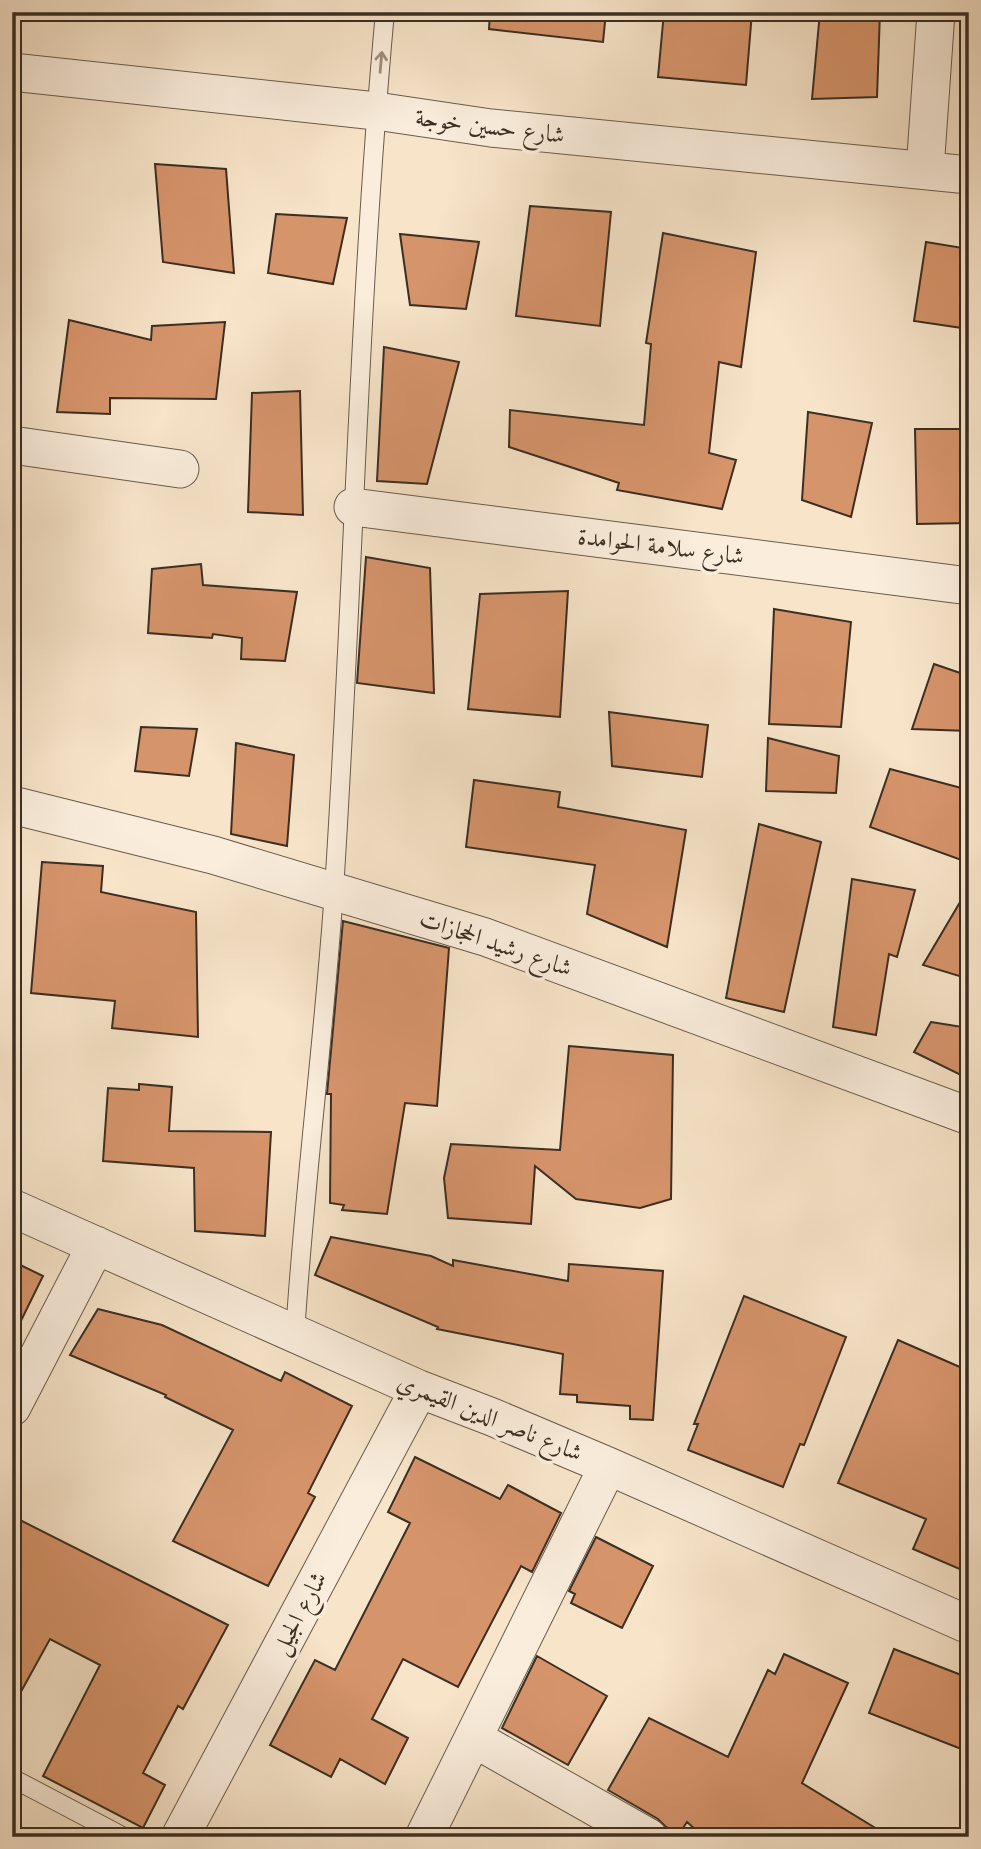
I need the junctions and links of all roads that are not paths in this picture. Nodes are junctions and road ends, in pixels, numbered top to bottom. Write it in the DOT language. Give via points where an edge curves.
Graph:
graph roads {
  1 [pos="385,12"];
  2 [pos="936,12"];
  3 [pos="12,72"];
  4 [pos="376,111"];
  5 [pos="925,170"];
  6 [pos="969,175"];
  7 [pos="12,445"];
  8 [pos="180,469"];
  9 [pos="353,507"];
  10 [pos="969,586"];
  11 [pos="12,805"];
  12 [pos="334,891"];
  13 [pos="969,1116"];
  14 [pos="12,1208"];
  15 [pos="96,1245"];
  16 [pos="295,1335"];
  17 [pos="419,1389"];
  18 [pos="12,1407"];
  19 [pos="608,1466"];
  20 [pos="969,1625"];
  21 [pos="473,1738"];
  22 [pos="12,1778"];
  23 [pos="124,1837"];
  24 [pos="180,1837"];
  25 [pos="424,1837"];
  26 [pos="648,1837"];
  4 -- 1 [label="lane, one-way"];
  2 -- 5 [label="street"];
  3 -- 4 [label="street, شارع حسين خوجة"];
  4 -- 5 [label="street, شارع حسين خوجة" via="491,128"];
  4 -- 9 [label="lane"];
  5 -- 6 [label="street, شارع حسين خوجة"];
  7 -- 8 [label="street"];
  9 -- 10 [label="street, شارع سلامة الحوامدة"];
  9 -- 12 [label="lane"];
  11 -- 12 [label="street, شارع رشيد الحجازات" via="213,855"];
  12 -- 13 [label="street, شارع رشيد الحجازات" via="485,937"];
  12 -- 16 [label="lane"];
  14 -- 15 [label="street, شارع ناصر الدين القيمري"];
  15 -- 16 [label="street, شارع ناصر الدين القيمري"];
  15 -- 18 [label="street"];
  16 -- 17 [label="street, شارع ناصر الدين القيمري"];
  17 -- 19 [label="street, شارع ناصر الدين القيمري"];
  17 -- 24 [label="street, شارع الجيل"];
  19 -- 20 [label="street, شارع ناصر الدين القيمري"];
  19 -- 21 [label="street"];
  21 -- 25 [label="street"];
  21 -- 26 [label="street"];
  22 -- 23 [label="lane"];
}
